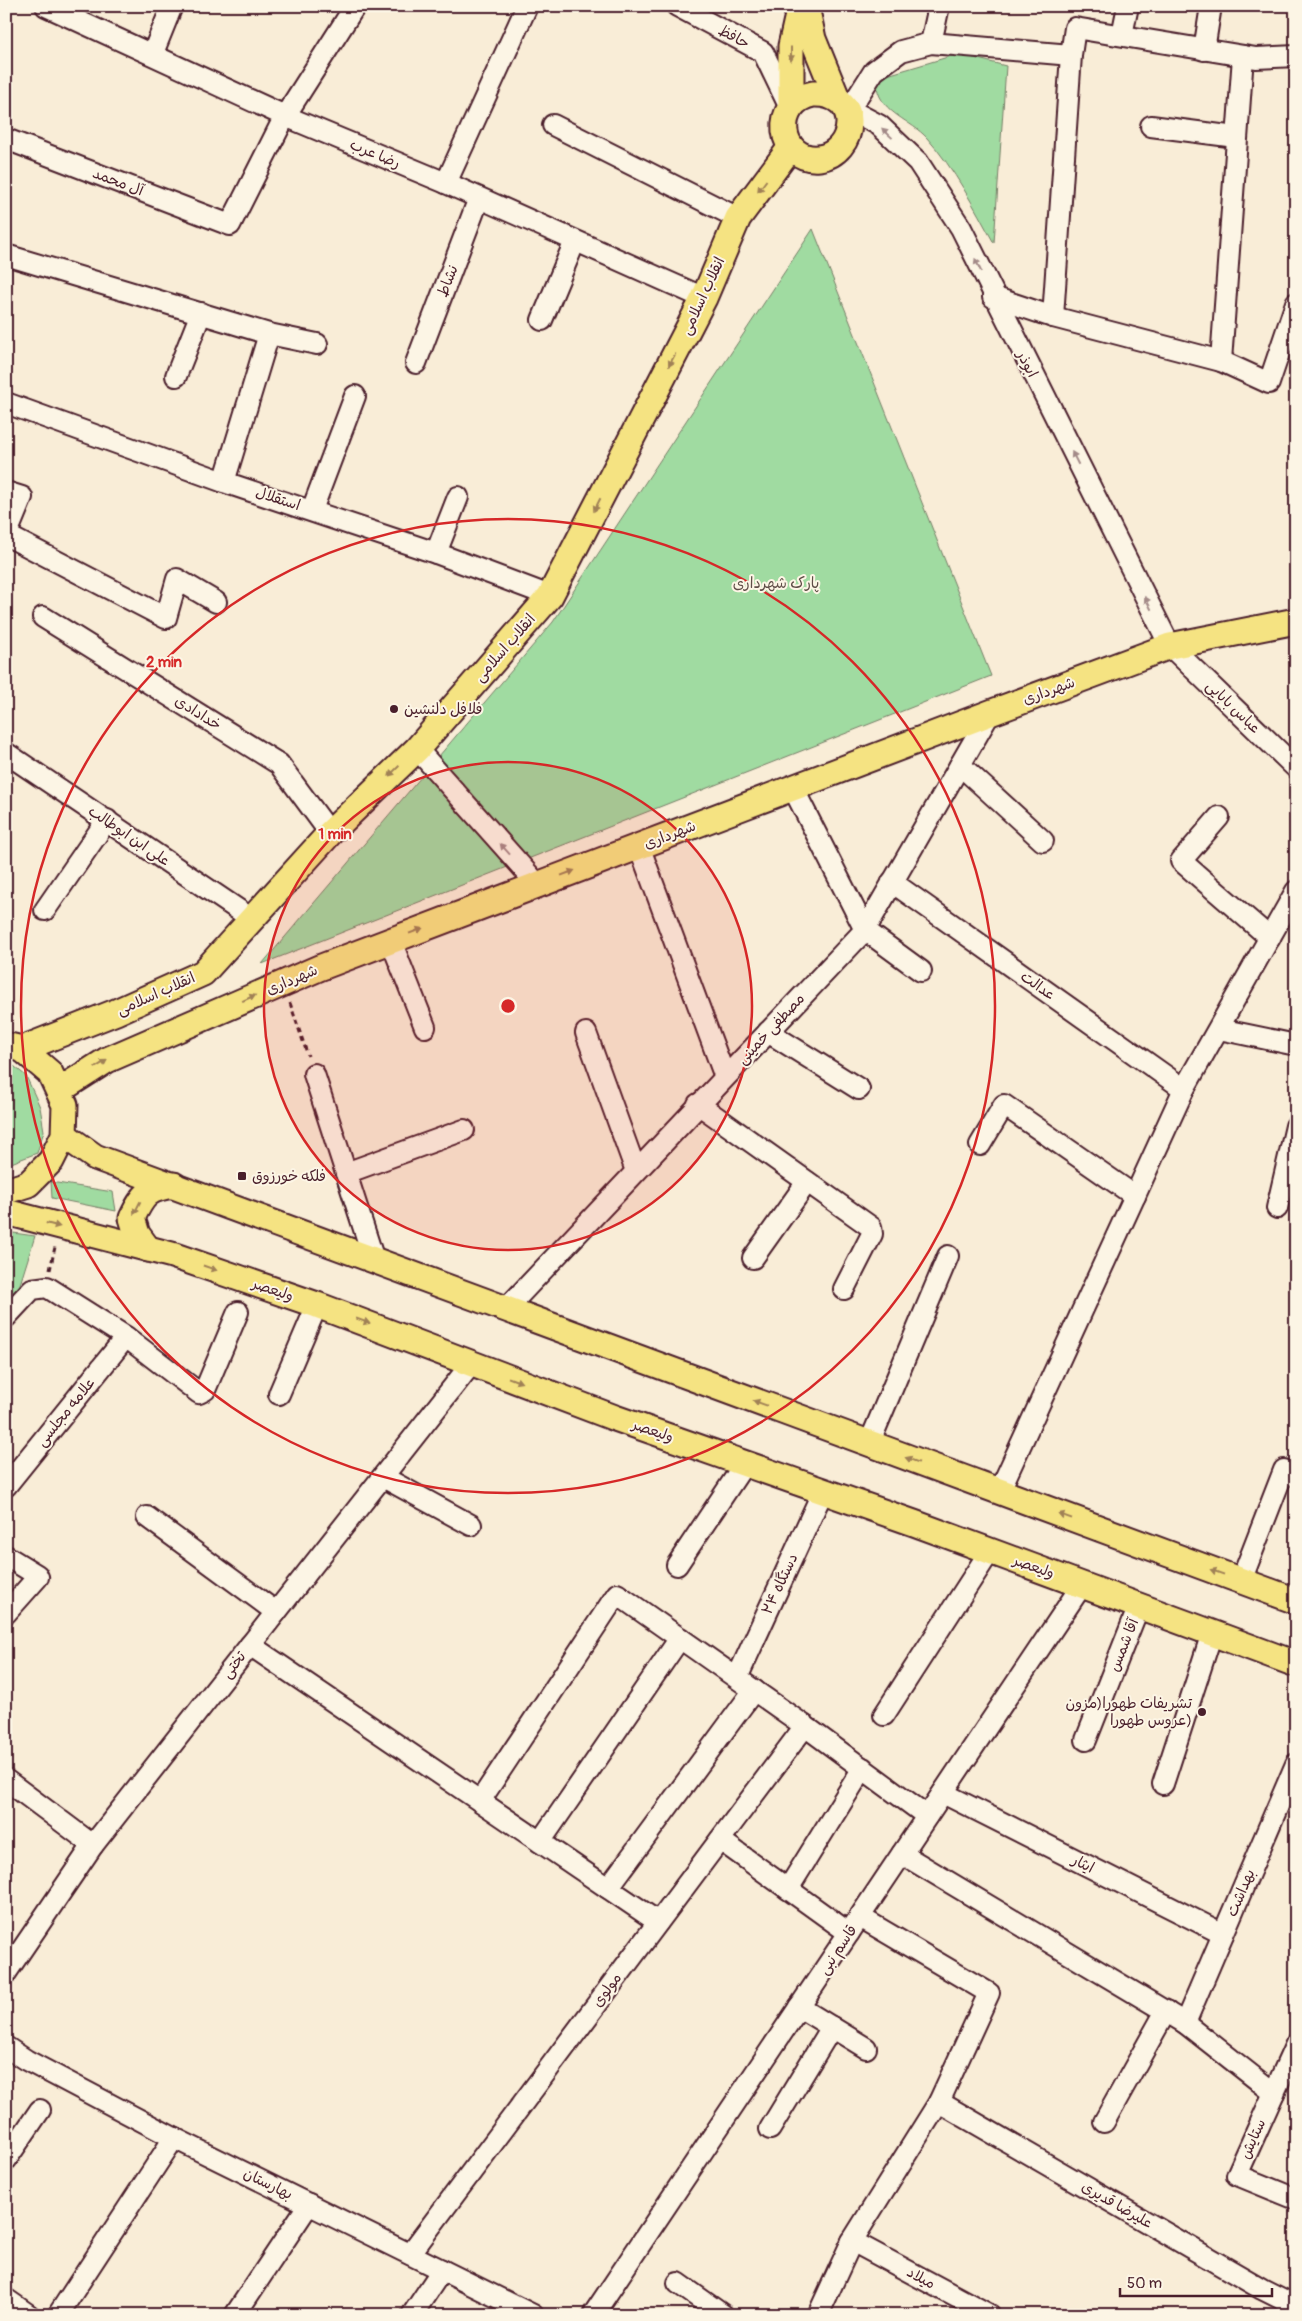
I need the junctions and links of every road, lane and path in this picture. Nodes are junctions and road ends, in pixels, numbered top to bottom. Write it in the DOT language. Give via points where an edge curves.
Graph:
graph roads {
  1 [pos="46,6"];
  2 [pos="172,6"];
  3 [pos="354,6"];
  4 [pos="527,6"];
  5 [pos="677,6"];
  6 [pos="800,6"];
  7 [pos="806,6"];
  8 [pos="939,6"];
  9 [pos="1128,6"];
  10 [pos="1211,6"];
  11 [pos="1122,35"];
  12 [pos="931,43"];
  13 [pos="1204,50"];
  14 [pos="153,53"];
  15 [pos="1071,55"];
  16 [pos="1243,56"];
  17 [pos="1296,56"];
  18 [pos="847,105"];
  19 [pos="791,107"];
  20 [pos="285,116"];
  21 [pos="552,125"];
  22 [pos="1151,126"];
  23 [pos="6,138"];
  24 [pos="1236,138"];
  25 [pos="791,147"];
  26 [pos="446,183"];
  27 [pos="479,198"];
  28 [pos="738,218"];
  29 [pos="575,241"];
  30 [pos="6,255"];
  31 [pos="993,297"];
  32 [pos="704,298"];
  33 [pos="1296,303"];
  34 [pos="201,314"];
  35 [pos="1052,317"];
  36 [pos="542,320"];
  37 [pos="1293,329"];
  38 [pos="269,334"];
  39 [pos="317,344"];
  40 [pos="1221,361"];
  41 [pos="416,364"];
  42 [pos="176,376"];
  43 [pos="355,396"];
  44 [pos="8,410"];
  45 [pos="224,482"];
  46 [pos="6,492"];
  47 [pos="458,497"];
  48 [pos="312,510"];
  49 [pos="6,535"];
  50 [pos="436,553"];
  51 [pos="550,596"];
  52 [pos="216,602"];
  53 [pos="43,617"];
  54 [pos="1296,621"];
  55 [pos="1170,646"];
  56 [pos="990,713"];
  57 [pos="417,749"];
  58 [pos="6,754"];
  59 [pos="960,765"];
  60 [pos="1296,768"];
  61 [pos="793,788"];
  62 [pos="1220,817"];
  63 [pos="107,820"];
  64 [pos="330,833"];
  65 [pos="1043,841"];
  66 [pos="639,846"];
  67 [pos="892,882"];
  68 [pos="538,885"];
  69 [pos="1296,891"];
  70 [pos="45,910"];
  71 [pos="252,919"];
  72 [pos="865,930"];
  73 [pos="1270,938"];
  74 [pos="391,941"];
  75 [pos="921,970"];
  76 [pos="284,983"];
  77 [pos="425,1027"];
  78 [pos="1219,1029"];
  79 [pos="768,1032"];
  80 [pos="586,1033"];
  81 [pos="1296,1045"];
  82 [pos="14,1047"];
  83 [pos="314,1074"];
  84 [pos="725,1077"];
  85 [pos="859,1089"];
  86 [pos="1184,1089"];
  87 [pos="60,1090"];
  88 [pos="698,1104"];
  89 [pos="1296,1126"];
  90 [pos="464,1130"];
  91 [pos="64,1135"];
  92 [pos="980,1145"];
  93 [pos="636,1171"];
  94 [pos="346,1173"];
  95 [pos="807,1182"];
  96 [pos="174,1185"];
  97 [pos="6,1191"];
  98 [pos="1135,1196"];
  99 [pos="1277,1208"];
  100 [pos="6,1212"];
  101 [pos="59,1226"];
  102 [pos="148,1249"];
  103 [pos="948,1256"];
  104 [pos="753,1258"];
  105 [pos="374,1260"];
  106 [pos="47,1287"];
  107 [pos="844,1289"];
  108 [pos="317,1305"];
  109 [pos="506,1309"];
  110 [pos="238,1312"];
  111 [pos="6,1317"];
  112 [pos="126,1337"];
  113 [pos="472,1363"];
  114 [pos="280,1394"];
  115 [pos="869,1444"];
  116 [pos="745,1463"];
  117 [pos="1296,1476"];
  118 [pos="382,1477"];
  119 [pos="6,1485"];
  120 [pos="823,1491"];
  121 [pos="1000,1492"];
  122 [pos="147,1517"];
  123 [pos="471,1525"];
  124 [pos="990,1551"];
  125 [pos="6,1556"];
  126 [pos="677,1565"];
  127 [pos="1241,1581"];
  128 [pos="1082,1585"];
  129 [pos="1296,1601"];
  130 [pos="1139,1606"];
  131 [pos="276,1612"];
  132 [pos="6,1614"];
  133 [pos="1212,1633"];
  134 [pos="680,1638"];
  135 [pos="250,1645"];
  136 [pos="1296,1664"];
  137 [pos="737,1678"];
  138 [pos="754,1690"];
  139 [pos="884,1716"];
  140 [pos="804,1726"];
  141 [pos="1086,1740"];
  142 [pos="1296,1764"];
  143 [pos="862,1768"];
  144 [pos="6,1780"];
  145 [pos="1163,1784"];
  146 [pos="942,1793"];
  147 [pos="480,1801"];
  148 [pos="927,1816"];
  149 [pos="720,1840"];
  150 [pos="540,1842"];
  151 [pos="93,1844"];
  152 [pos="902,1854"];
  153 [pos="608,1888"];
  154 [pos="788,1889"];
  155 [pos="658,1922"];
  156 [pos="854,1925"];
  157 [pos="1223,1934"];
  158 [pos="6,1973"];
  159 [pos="799,2007"];
  160 [pos="1166,2011"];
  161 [pos="1185,2023"];
  162 [pos="832,2027"];
  163 [pos="1296,2044"];
  164 [pos="6,2047"];
  165 [pos="866,2048"];
  166 [pos="1274,2093"];
  167 [pos="939,2102"];
  168 [pos="40,2110"];
  169 [pos="1104,2122"];
  170 [pos="770,2129"];
  171 [pos="174,2138"];
  172 [pos="6,2160"];
  173 [pos="1296,2199"];
  174 [pos="309,2204"];
  175 [pos="852,2241"];
  176 [pos="410,2254"];
  177 [pos="442,2270"];
  178 [pos="678,2283"];
  179 [pos="6,2299"];
  180 [pos="1296,2306"];
  181 [pos="988,2314"];
  182 [pos="29,2315"];
  183 [pos="58,2315"];
  184 [pos="235,2315"];
  185 [pos="412,2315"];
  186 [pos="533,2315"];
  187 [pos="593,2315"];
  188 [pos="723,2315"];
  189 [pos="818,2315"];
  1 -- 14 [label="street, رضا عرب"];
  2 -- 14 [label="street"];
  3 -- 20 [label="street"];
  4 -- 26 [label="street"];
  5 -- 19 [label="street, حافظ" via="763,52"];
  6 -- 19 [label="main road, one-way" via="791,46"];
  7 -- 18 [label="main road" via="813,39"];
  8 -- 12 [label="street"];
  9 -- 11 [label="street"];
  10 -- 13 [label="street"];
  11 -- 13 [label="street"];
  11 -- 15 [label="street" via="1075,28"];
  12 -- 15 [label="street"];
  12 -- 18 [label="street" via="902,51 874,72"];
  13 -- 16 [label="street"];
  14 -- 20 [label="street, رضا عرب"];
  15 -- 35 [label="street"];
  16 -- 17 [label="street"];
  16 -- 24 [label="street"];
  18 -- 19 [label="main road" via="828,94 813,94 799,99"];
  18 -- 25 [label="main road" via="848,134 837,150 819,158 809,157"];
  31 -- 18 [label="street, ابوذر, one-way" via="961,228 918,162 879,125"];
  19 -- 25 [label="main road" via="784,128"];
  20 -- 23 [label="street, آل محمد" via="230,225"];
  20 -- 26 [label="street, رضا عرب"];
  21 -- 28 [label="street"];
  22 -- 24 [label="street"];
  24 -- 40 [label="street"];
  25 -- 28 [label="main road, انقلاب اسلامی, one-way"];
  26 -- 27 [label="street, رضا عرب"];
  27 -- 29 [label="street, رضا عرب"];
  27 -- 41 [label="street, نشاط"];
  28 -- 32 [label="main road, انقلاب اسلامی"];
  29 -- 32 [label="street, رضا عرب"];
  29 -- 36 [label="street"];
  30 -- 34 [label="street"];
  31 -- 35 [label="street"];
  55 -- 31 [label="street, ابوذر, one-way"];
  32 -- 51 [label="main road, انقلاب اسلامی, one-way"];
  33 -- 37 [label="street"];
  34 -- 38 [label="street"];
  34 -- 42 [label="street"];
  35 -- 40 [label="street"];
  37 -- 40 [label="street" via="1269,383"];
  38 -- 39 [label="street"];
  38 -- 45 [label="street"];
  43 -- 48 [label="street"];
  44 -- 45 [label="street, استقلال"];
  45 -- 48 [label="street, استقلال"];
  46 -- 49 [label="street" via="22,497"];
  47 -- 50 [label="street"];
  48 -- 50 [label="street, استقلال"];
  49 -- 52 [label="street" via="166,618 177,579"];
  50 -- 51 [label="street, استقلال"];
  51 -- 57 [label="main road, انقلاب اسلامی"];
  53 -- 64 [label="street, خدادادی" via="279,764"];
  54 -- 55 [label="main road, شهرداری"];
  55 -- 56 [label="main road, شهرداری"];
  55 -- 60 [label="street, عباس بابایی"];
  56 -- 59 [label="street, مصطفی خمینی"];
  56 -- 61 [label="main road, شهرداری"];
  57 -- 64 [label="main road, انقلاب اسلامی, one-way"];
  68 -- 57 [label="street, one-way"];
  58 -- 63 [label="street, علی ابن ابوطالب"];
  59 -- 65 [label="street"];
  59 -- 67 [label="street, مصطفی خمینی"];
  61 -- 66 [label="main road, شهرداری"];
  61 -- 72 [label="street"];
  62 -- 73 [label="street" via="1181,861"];
  63 -- 70 [label="street"];
  63 -- 71 [label="street, علی ابن ابوطالب"];
  64 -- 71 [label="main road, انقلاب اسلامی"];
  68 -- 66 [label="main road, شهرداری, one-way"];
  66 -- 84 [label="street"];
  67 -- 72 [label="street, مصطفی خمینی"];
  67 -- 86 [label="street, عدالت"];
  74 -- 68 [label="main road, شهرداری, one-way"];
  69 -- 73 [label="street"];
  71 -- 82 [label="main road, انقلاب اسلامی" via="203,973 116,1012"];
  72 -- 75 [label="street"];
  72 -- 79 [label="street, مصطفی خمینی"];
  73 -- 78 [label="street"];
  74 -- 76 [label="main road, شهرداری"];
  74 -- 77 [label="street"];
  76 -- 83 [label="path"];
  87 -- 76 [label="main road, شهرداری, one-way" via="108,1060"];
  78 -- 81 [label="street"];
  78 -- 86 [label="street"];
  79 -- 84 [label="street, مصطفی خمینی"];
  79 -- 85 [label="street"];
  80 -- 93 [label="street"];
  82 -- 87 [label="main road" via="50,1073"];
  83 -- 94 [label="street"];
  84 -- 88 [label="street, مصطفی خمینی"];
  86 -- 98 [label="street"];
  87 -- 91 [label="main road" via="65,1105"];
  88 -- 93 [label="street, مصطفی خمینی"];
  88 -- 95 [label="street"];
  89 -- 99 [label="street"];
  90 -- 94 [label="street"];
  91 -- 96 [label="main road" via="95,1157"];
  91 -- 97 [label="main road" via="51,1161 28,1184"];
  92 -- 98 [label="street" via="1004,1105"];
  93 -- 109 [label="street, مصطفی خمینی"];
  94 -- 105 [label="street"];
  95 -- 104 [label="street"];
  95 -- 107 [label="street" via="871,1227"];
  96 -- 102 [label="main road, one-way" via="156,1187 140,1200 132,1218 137,1234"];
  96 -- 105 [label="main road"];
  98 -- 121 [label="street"];
  100 -- 101 [label="main road, ولیعصر, one-way"];
  101 -- 102 [label="main road, ولیعصر"];
  101 -- 106 [label="path"];
  102 -- 108 [label="main road, ولیعصر, one-way"];
  103 -- 115 [label="street"];
  105 -- 109 [label="main road"];
  106 -- 111 [label="street" via="32,1289"];
  106 -- 112 [label="street"];
  108 -- 113 [label="main road, ولیعصر, one-way"];
  108 -- 114 [label="street"];
  115 -- 109 [label="main road, one-way"];
  110 -- 112 [label="street" via="205,1390 199,1392"];
  112 -- 119 [label="street, علامه مجلسی"];
  113 -- 116 [label="main road, ولیعصر, one-way"];
  113 -- 118 [label="street, تختی"];
  121 -- 115 [label="main road, one-way"];
  116 -- 120 [label="main road, ولیعصر"];
  116 -- 126 [label="street"];
  117 -- 127 [label="street" via="1284,1470"];
  118 -- 123 [label="street"];
  118 -- 131 [label="street, تختی"];
  120 -- 124 [label="main road, ولیعصر"];
  120 -- 137 [label="street, ۲۴ دستگاه"];
  127 -- 121 [label="main road, one-way"];
  122 -- 131 [label="street"];
  124 -- 128 [label="main road, ولیعصر"];
  124 -- 139 [label="street"];
  125 -- 132 [label="street" via="38,1577"];
  127 -- 129 [label="main road"];
  128 -- 130 [label="main road, ولیعصر"];
  128 -- 146 [label="street, قاسم نبی"];
  130 -- 133 [label="main road, ولیعصر"];
  130 -- 141 [label="street, آقا شمس"];
  131 -- 135 [label="street, تختی"];
  133 -- 136 [label="main road, ولیعصر"];
  133 -- 145 [label="street"];
  134 -- 137 [label="street"];
  134 -- 147 [label="street" via="617,1594"];
  134 -- 150 [label="street"];
  135 -- 147 [label="street"];
  135 -- 151 [label="street, تختی"];
  137 -- 138 [label="street"];
  138 -- 140 [label="street"];
  138 -- 153 [label="street"];
  140 -- 143 [label="street"];
  140 -- 149 [label="street, مولوی"];
  142 -- 157 [label="street, بهداشت"];
  143 -- 148 [label="street"];
  143 -- 154 [label="street"];
  144 -- 151 [label="street"];
  146 -- 148 [label="street, قاسم نبی"];
  146 -- 157 [label="street, ایثار"];
  147 -- 150 [label="street"];
  148 -- 152 [label="street, قاسم نبی"];
  149 -- 154 [label="street"];
  149 -- 155 [label="street, مولوی"];
  150 -- 153 [label="street"];
  151 -- 158 [label="street, تختی"];
  152 -- 156 [label="street, قاسم نبی"];
  152 -- 160 [label="street"];
  153 -- 155 [label="street"];
  154 -- 156 [label="street"];
  155 -- 176 [label="street, مولوی"];
  156 -- 159 [label="street, قاسم نبی"];
  156 -- 167 [label="street" via="989,1993"];
  157 -- 161 [label="street, بهداشت"];
  159 -- 162 [label="street"];
  159 -- 187 [label="street, قاسم نبی"];
  160 -- 161 [label="street"];
  160 -- 169 [label="street"];
  161 -- 166 [label="street"];
  162 -- 165 [label="street"];
  162 -- 170 [label="street"];
  163 -- 166 [label="street, ستایش"];
  164 -- 171 [label="street, بهارستان"];
  166 -- 173 [label="street, ستایش" via="1237,2175"];
  167 -- 175 [label="street"];
  167 -- 180 [label="street, علیرضا قدیری"];
  168 -- 172 [label="street"];
  171 -- 174 [label="street, بهارستان"];
  171 -- 183 [label="street"];
  174 -- 176 [label="street, بهارستان"];
  174 -- 184 [label="street"];
  175 -- 181 [label="street, میلاد"];
  175 -- 189 [label="street"];
  176 -- 177 [label="street, بهارستان"];
  177 -- 185 [label="street"];
  177 -- 186 [label="street, بهارستان"];
  178 -- 188 [label="street"];
  179 -- 182 [label="street"];
}
